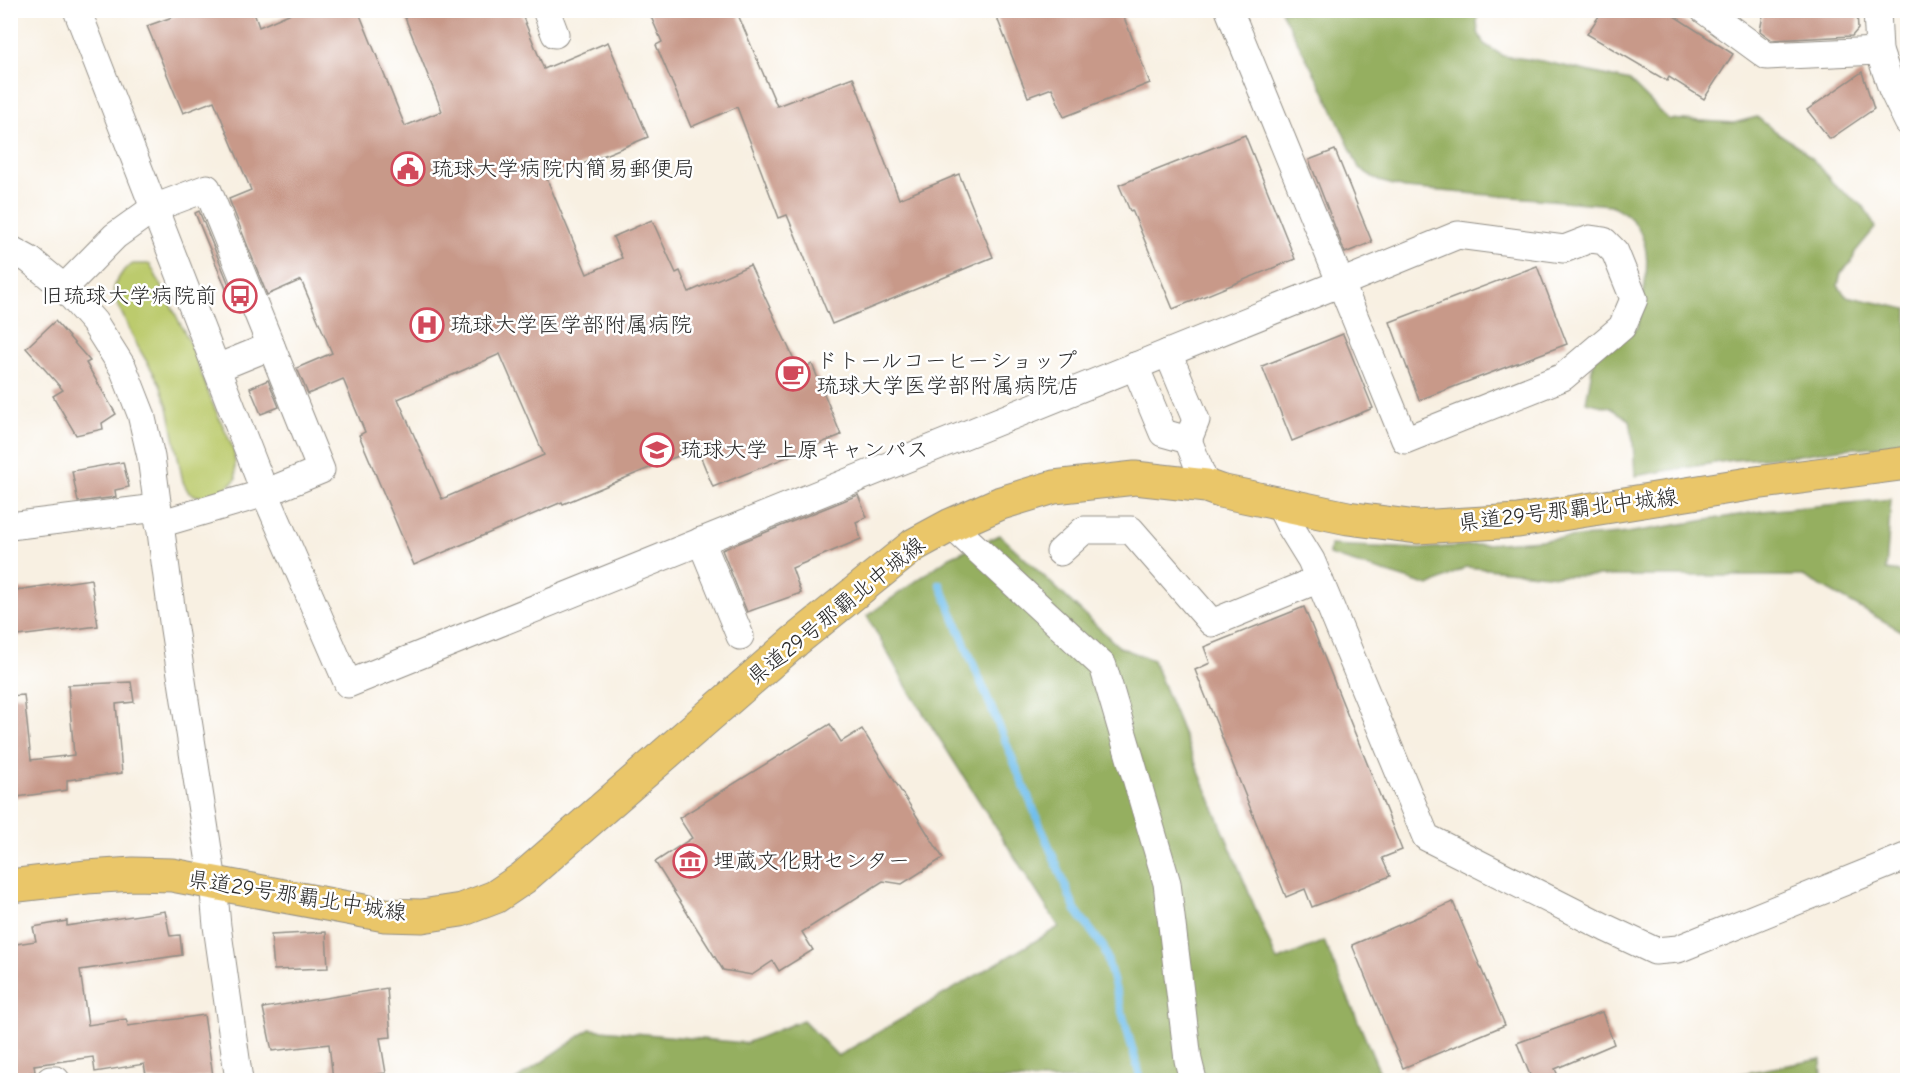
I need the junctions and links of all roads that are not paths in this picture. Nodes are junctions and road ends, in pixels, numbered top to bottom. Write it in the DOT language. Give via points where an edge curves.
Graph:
graph roads {
  1 [pos="77,10"];
  2 [pos="1229,10"];
  3 [pos="1704,10"];
  4 [pos="1877,10"];
  5 [pos="1879,51"];
  6 [pos="1908,122"];
  7 [pos="154,208"];
  8 [pos="10,249"];
  9 [pos="1341,283"];
  10 [pos="64,288"];
  11 [pos="270,346"];
  12 [pos="1168,352"];
  13 [pos="1135,366"];
  14 [pos="217,368"];
  15 [pos="1188,440"];
  16 [pos="1908,463"];
  17 [pos="1206,486"];
  18 [pos="265,493"];
  19 [pos="1278,502"];
  20 [pos="158,516"];
  21 [pos="951,525"];
  22 [pos="10,526"];
  23 [pos="701,541"];
  24 [pos="1060,552"];
  25 [pos="1319,579"];
  26 [pos="740,636"];
  27 [pos="1908,856"];
  28 [pos="213,882"];
  29 [pos="10,886"];
  30 [pos="50,1080"];
  31 [pos="56,1080"];
  32 [pos="239,1080"];
  33 [pos="1193,1080"];
  1 -- 7 [label="street"];
  2 -- 9 [label="street"];
  3 -- 5 [label="street" via="1767,56"];
  4 -- 5 [label="street"];
  5 -- 6 [label="street"];
  7 -- 10 [label="street" via="115,236"];
  7 -- 11 [label="street" via="207,188"];
  7 -- 14 [label="street"];
  8 -- 10 [label="street"];
  9 -- 9 [label="street" via="1458,235 1564,249 1590,239 1604,241 1615,252 1634,299 1622,327 1563,377 1405,441"];
  9 -- 12 [label="street"];
  10 -- 20 [label="street" via="94,322 123,368 141,414"];
  11 -- 14 [label="street"];
  11 -- 18 [label="street" via="321,470"];
  12 -- 13 [label="street"];
  12 -- 15 [label="street" via="1196,420"];
  13 -- 15 [label="street" via="1163,433"];
  13 -- 23 [label="street"];
  14 -- 18 [label="street"];
  15 -- 17 [label="street"];
  16 -- 19 [label="main road, 県道29号那覇北中城線" via="1518,521 1418,527 1348,518"];
  17 -- 19 [label="main road, 県道29号那覇北中城線"];
  17 -- 21 [label="main road, 県道29号那覇北中城線" via="1135,478 1054,487 1001,503"];
  18 -- 20 [label="street"];
  18 -- 23 [label="street" via="348,684"];
  19 -- 25 [label="street"];
  20 -- 22 [label="street"];
  20 -- 28 [label="street"];
  21 -- 28 [label="main road, 県道29号那覇北中城線" via="914,545 846,599 523,878 495,897 461,910 422,916 385,915"];
  21 -- 33 [label="street" via="1103,666 1167,883"];
  23 -- 26 [label="street"];
  24 -- 25 [label="street" via="1084,530 1131,530 1212,623"];
  25 -- 27 [label="street" via="1426,837 1616,933 1655,951 1678,949"];
  28 -- 29 [label="main road, 県道29号那覇北中城線" via="133,874"];
  28 -- 32 [label="street"];
  30 -- 31 [label="street"];
}
